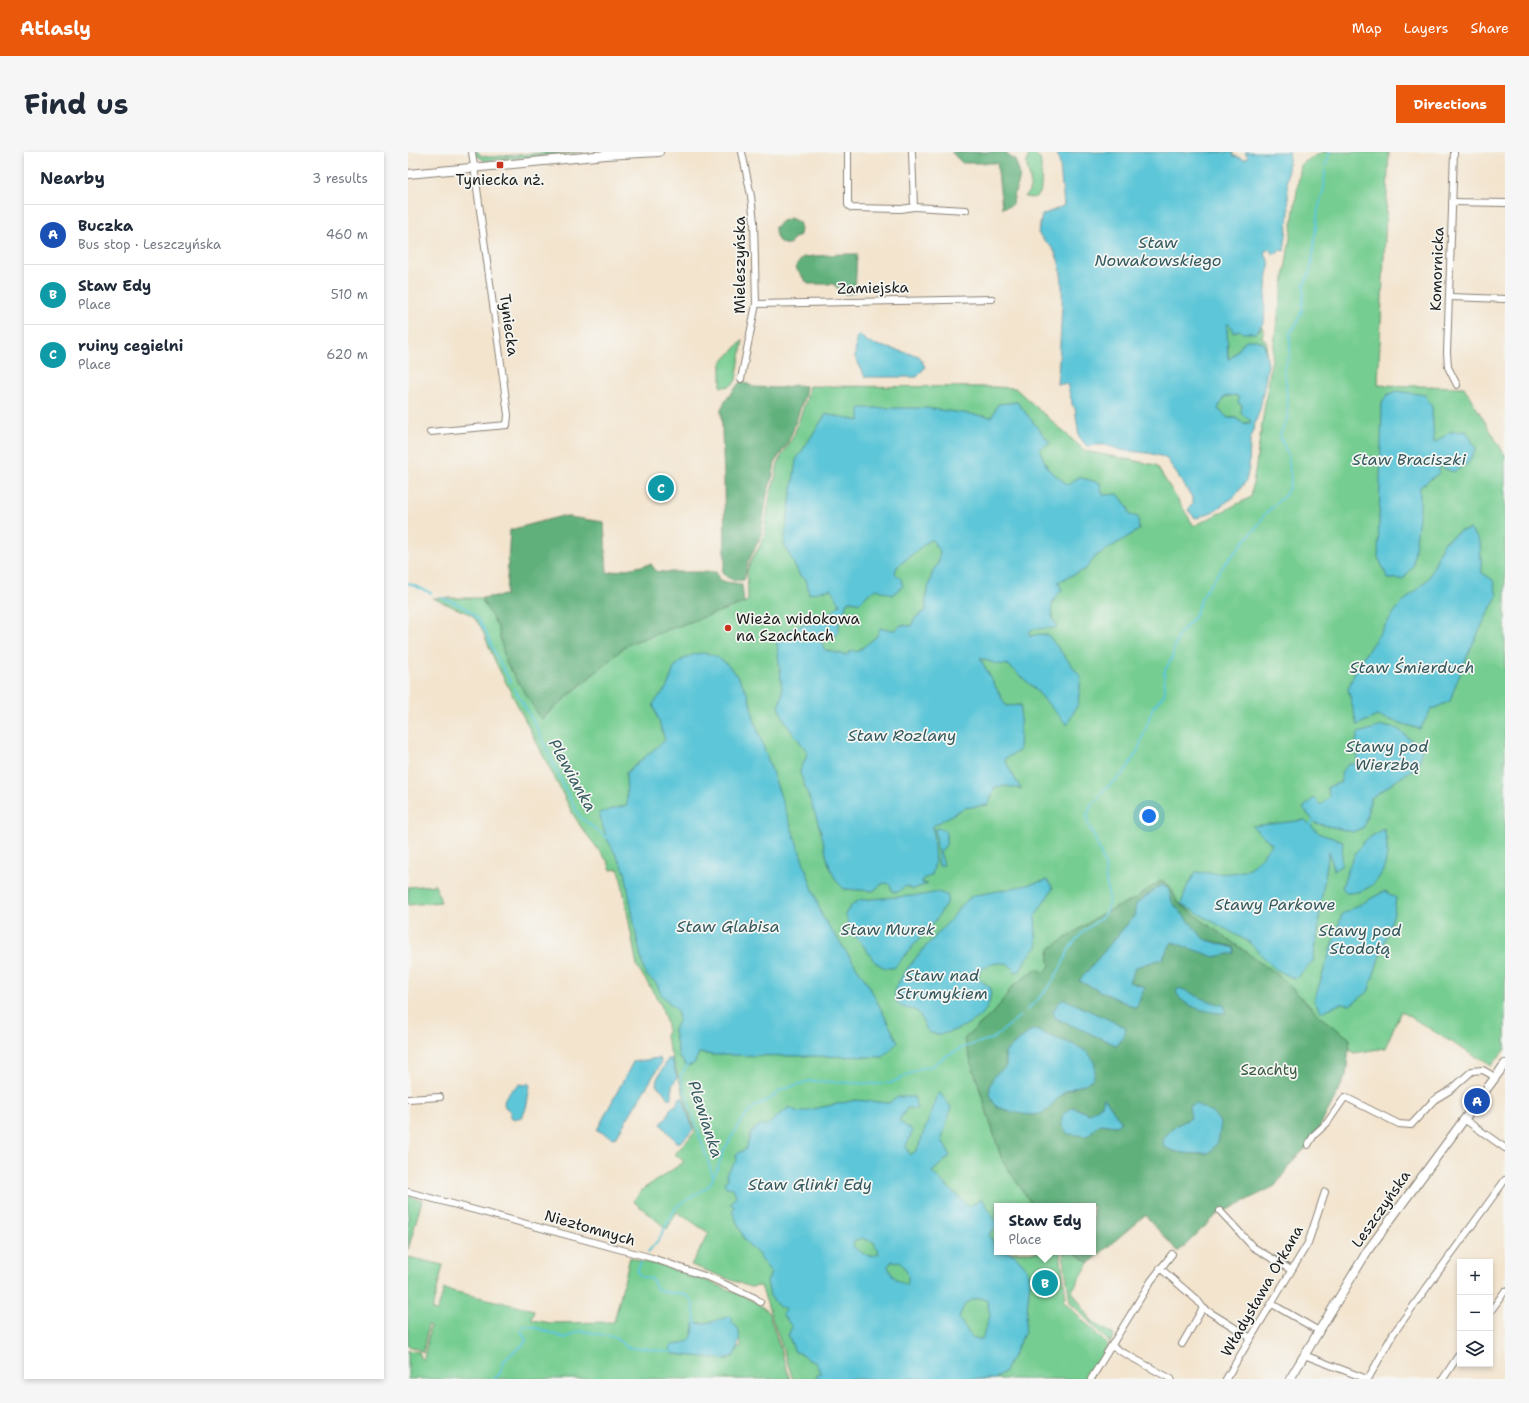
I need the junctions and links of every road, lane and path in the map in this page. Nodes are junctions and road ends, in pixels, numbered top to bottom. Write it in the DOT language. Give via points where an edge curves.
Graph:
graph roads {
  1 [pos="472,152"];
  2 [pos="659,152"];
  3 [pos="742,152"];
  4 [pos="848,152"];
  5 [pos="912,152"];
  6 [pos="1454,152"];
  7 [pos="474,168"];
  8 [pos="408,174"];
  9 [pos="1452,202"];
  10 [pos="1505,203"];
  11 [pos="914,207"];
  12 [pos="966,210"];
  13 [pos="1450,297"];
  14 [pos="992,299"];
  15 [pos="1505,299"];
  16 [pos="756,304"];
  17 [pos="741,378"];
  18 [pos="1457,385"];
  19 [pos="430,432"];
  20 [pos="1505,1064"];
  21 [pos="1495,1077"];
  22 [pos="440,1097"];
  23 [pos="408,1099"];
  24 [pos="1464,1119"];
  25 [pos="1308,1145"];
  26 [pos="1505,1148"];
  27 [pos="1505,1180"];
  28 [pos="408,1192"];
  29 [pos="1325,1192"];
  30 [pos="1220,1211"];
  31 [pos="1172,1254"];
  32 [pos="1160,1268"];
  33 [pos="1291,1270"];
  34 [pos="1505,1291"];
  35 [pos="760,1302"];
  36 [pos="1272,1304"];
  37 [pos="1203,1308"];
  38 [pos="1493,1308"];
  39 [pos="1319,1331"];
  40 [pos="1251,1338"];
  41 [pos="1182,1344"];
  42 [pos="1111,1346"];
  43 [pos="1304,1355"];
  44 [pos="1457,1357"];
  45 [pos="1092,1379"];
  46 [pos="1171,1379"];
  47 [pos="1226,1379"];
  48 [pos="1290,1379"];
  49 [pos="1368,1379"];
  50 [pos="1443,1379"];
  1 -- 7 [label="street, Tyniecka"];
  2 -- 7 [label="street"];
  3 -- 16 [label="street, Mieleszyńska" via="754,222"];
  4 -- 11 [label="street" via="848,205 852,208"];
  5 -- 11 [label="street"];
  6 -- 9 [label="street, Komornicka"];
  7 -- 8 [label="street"];
  7 -- 19 [label="street, Tyniecka" via="508,415 507,426"];
  9 -- 10 [label="street"];
  9 -- 13 [label="street, Komornicka"];
  11 -- 12 [label="street"];
  13 -- 15 [label="street"];
  13 -- 18 [label="street, Komornicka" via="1448,367"];
  14 -- 16 [label="street, Zamiejska"];
  16 -- 17 [label="street, Mieleszyńska"];
  20 -- 21 [label="street, Leszczyńska"];
  21 -- 24 [label="street, Leszczyńska"];
  21 -- 25 [label="street" via="1483,1070 1472,1071 1452,1089 1434,1100 1411,1125 1399,1124 1344,1097"];
  22 -- 23 [label="street"];
  24 -- 26 [label="street"];
  24 -- 39 [label="street, Leszczyńska" via="1368,1250"];
  27 -- 49 [label="street" via="1393,1334"];
  28 -- 35 [label="street, Niezłomnych" via="658,1260 713,1279"];
  29 -- 33 [label="street, Władysława Orkana" via="1308,1243"];
  30 -- 33 [label="street" via="1253,1247"];
  31 -- 32 [label="street"];
  32 -- 37 [label="street"];
  32 -- 42 [label="street"];
  33 -- 36 [label="street, Władysława Orkana"];
  34 -- 38 [label="street"];
  36 -- 39 [label="street"];
  36 -- 40 [label="street, Władysława Orkana"];
  37 -- 40 [label="street"];
  37 -- 41 [label="street"];
  39 -- 43 [label="street, Leszczyńska"];
  40 -- 47 [label="street, Władysława Orkana"];
  42 -- 45 [label="street"];
  42 -- 46 [label="street"];
  43 -- 48 [label="street, Leszczyńska"];
  43 -- 49 [label="street"];
  44 -- 50 [label="street"];
}
